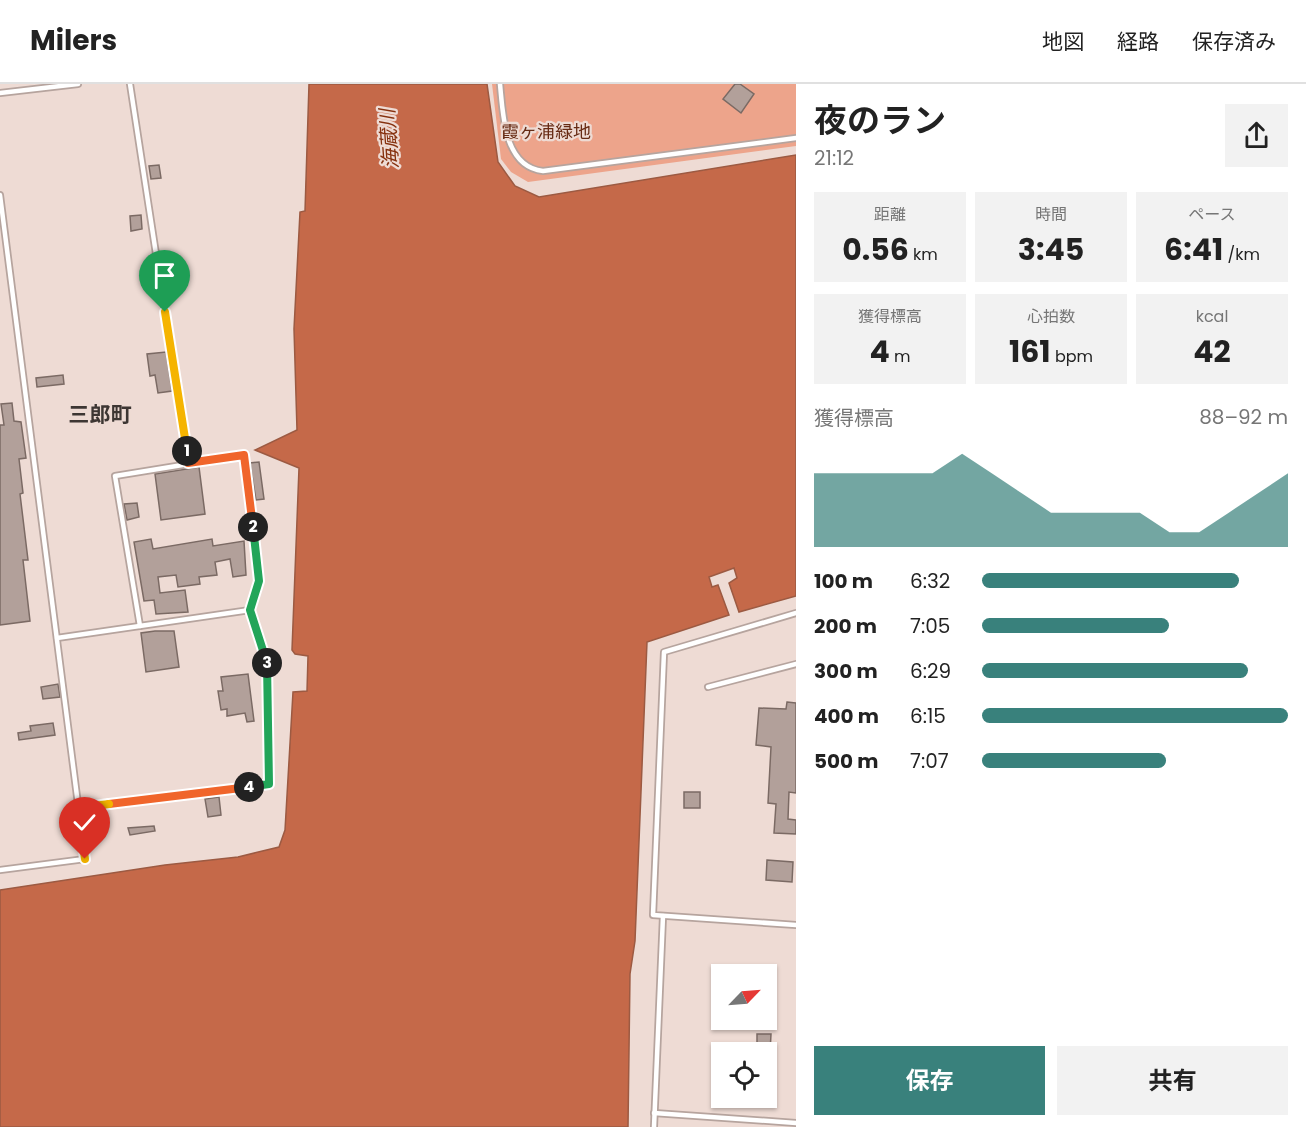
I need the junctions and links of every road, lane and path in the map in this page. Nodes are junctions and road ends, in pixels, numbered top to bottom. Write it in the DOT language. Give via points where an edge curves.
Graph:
graph roads {
  1 [pos="78,84"];
  2 [pos="130,84"];
  3 [pos="501,84"];
  4 [pos="0,93"];
  5 [pos="796,138"];
  6 [pos="0,195"];
  7 [pos="188,463"];
  8 [pos="250,610"];
  9 [pos="796,613"];
  10 [pos="140,626"];
  11 [pos="57,638"];
  12 [pos="796,664"];
  13 [pos="708,687"];
  14 [pos="78,808"];
  15 [pos="0,870"];
  16 [pos="663,916"];
  17 [pos="796,925"];
  18 [pos="654,1113"];
  19 [pos="796,1124"];
  20 [pos="654,1127"];
  1 -- 4 [label="lane"];
  2 -- 7 [label="lane"];
  3 -- 5 [label="lane" via="509,140 516,158 530,170"];
  6 -- 11 [label="lane"];
  7 -- 8 [label="lane" via="244,455 259,581"];
  7 -- 10 [label="lane" via="115,476"];
  8 -- 10 [label="lane"];
  8 -- 14 [label="lane" via="267,659 269,784"];
  9 -- 16 [label="lane" via="664,652 653,915"];
  10 -- 11 [label="lane"];
  11 -- 14 [label="lane"];
  12 -- 13 [label="lane"];
  14 -- 15 [label="lane" via="85,859"];
  16 -- 17 [label="lane"];
  16 -- 18 [label="lane"];
  18 -- 19 [label="lane"];
  18 -- 20 [label="lane"];
}
